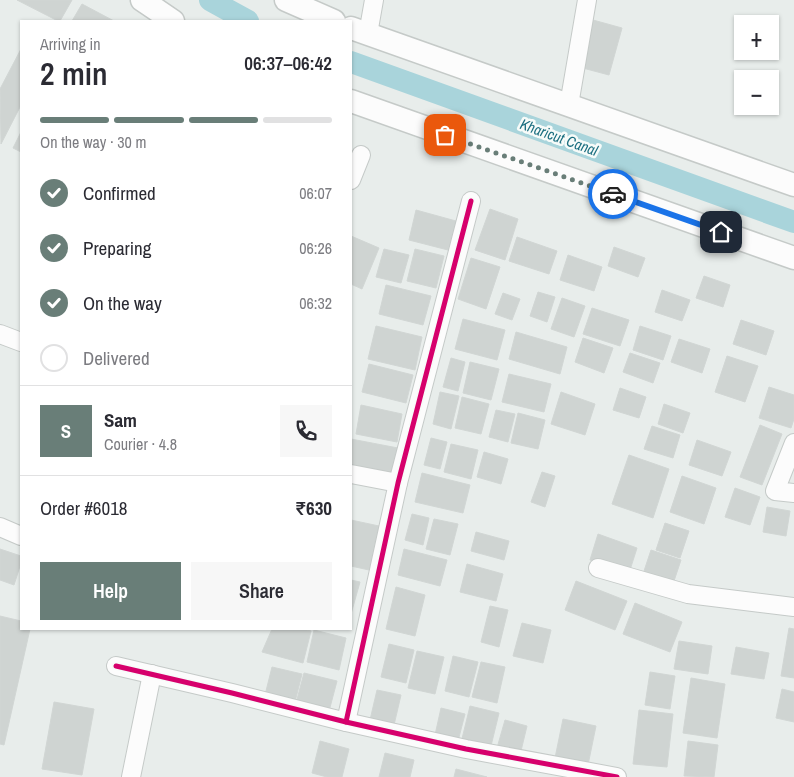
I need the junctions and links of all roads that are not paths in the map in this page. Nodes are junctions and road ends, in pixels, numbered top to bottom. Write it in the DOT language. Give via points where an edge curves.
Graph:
graph roads {
  1 [pos="142,0"];
  2 [pos="286,0"];
  3 [pos="374,0"];
  4 [pos="587,0"];
  5 [pos="172,20"];
  6 [pos="332,20"];
  7 [pos="360,31"];
  8 [pos="352,101"];
  9 [pos="569,105"];
  10 [pos="361,155"];
  11 [pos="352,178"];
  12 [pos="794,185"];
  13 [pos="471,201"];
  14 [pos="794,258"];
  15 [pos="0,334"];
  16 [pos="20,342"];
  17 [pos="794,443"];
  18 [pos="352,474"];
  19 [pos="398,483"];
  20 [pos="794,493"];
  21 [pos="0,527"];
  22 [pos="20,536"];
  23 [pos="598,568"];
  24 [pos="794,606"];
  25 [pos="116,666"];
  26 [pos="152,674"];
  27 [pos="346,722"];
  28 [pos="131,777"];
  29 [pos="617,777"];
  1 -- 5 [label="street"];
  2 -- 6 [label="street"];
  3 -- 7 [label="street"];
  4 -- 9 [label="street"];
  7 -- 9 [label="street"];
  8 -- 14 [label="street"];
  9 -- 12 [label="street"];
  10 -- 11 [label="street"];
  13 -- 19 [label="street"];
  15 -- 16 [label="street"];
  17 -- 20 [label="street" via="775,491"];
  18 -- 19 [label="street"];
  19 -- 27 [label="street"];
  21 -- 22 [label="street"];
  23 -- 24 [label="street" via="688,594"];
  25 -- 26 [label="street"];
  26 -- 27 [label="street"];
  26 -- 28 [label="street"];
  27 -- 29 [label="street" via="466,749"];
}
